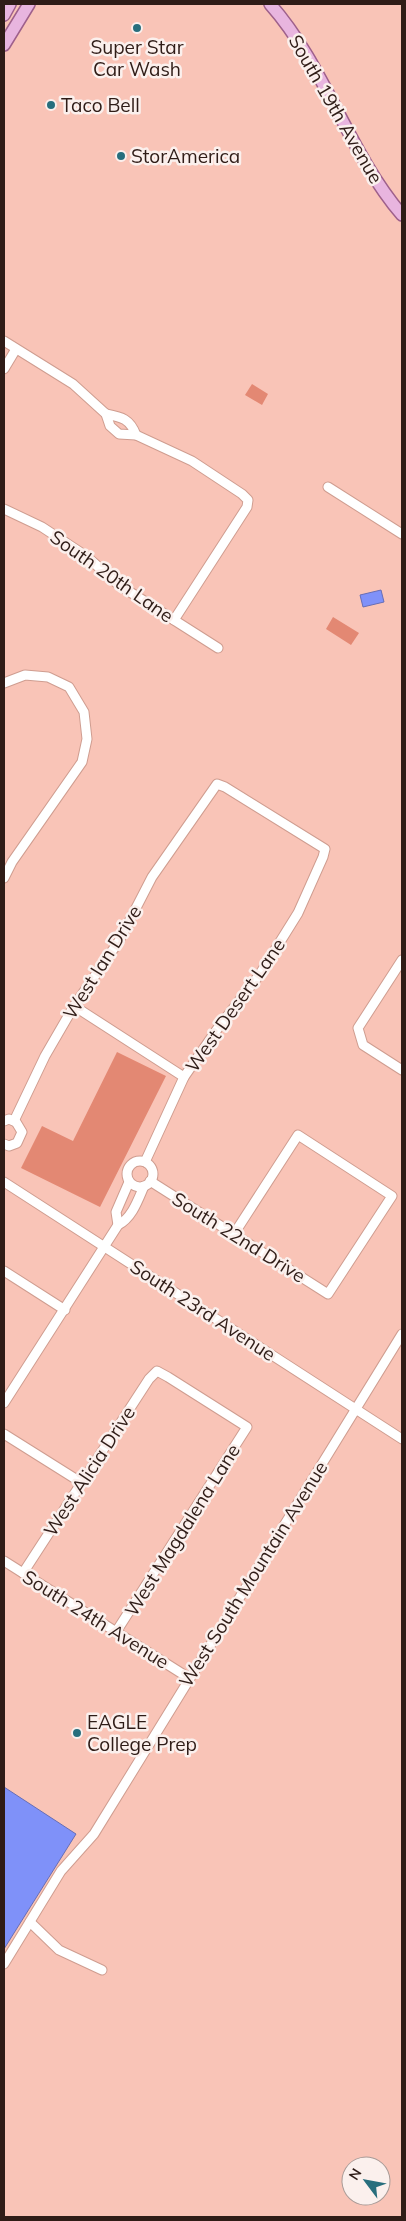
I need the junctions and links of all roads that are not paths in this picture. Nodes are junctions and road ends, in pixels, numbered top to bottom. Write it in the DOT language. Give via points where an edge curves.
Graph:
graph roads {
  1 [pos="10,4"];
  2 [pos="29,4"];
  3 [pos="270,4"];
  4 [pos="4,15"];
  5 [pos="4,44"];
  6 [pos="402,215"];
  7 [pos="4,341"];
  8 [pos="16,349"];
  9 [pos="4,368"];
  10 [pos="106,414"];
  11 [pos="136,435"];
  12 [pos="328,487"];
  13 [pos="4,509"];
  14 [pos="402,534"];
  15 [pos="174,620"];
  16 [pos="218,648"];
  17 [pos="4,683"];
  18 [pos="217,784"];
  19 [pos="4,878"];
  20 [pos="402,960"];
  21 [pos="74,1006"];
  22 [pos="402,1070"];
  23 [pos="184,1077"];
  24 [pos="4,1121"];
  25 [pos="14,1121"];
  26 [pos="4,1144"];
  27 [pos="145,1162"];
  28 [pos="4,1182"];
  29 [pos="129,1182"];
  30 [pos="147,1184"];
  31 [pos="121,1199"];
  32 [pos="134,1207"];
  33 [pos="118,1225"];
  34 [pos="234,1234"];
  35 [pos="104,1247"];
  36 [pos="4,1271"];
  37 [pos="65,1310"];
  38 [pos="402,1334"];
  39 [pos="4,1403"];
  40 [pos="355,1408"];
  41 [pos="247,1427"];
  42 [pos="4,1434"];
  43 [pos="402,1439"];
  44 [pos="82,1483"];
  45 [pos="4,1561"];
  46 [pos="23,1573"];
  47 [pos="116,1632"];
  48 [pos="189,1678"];
  49 [pos="30,1922"];
  50 [pos="4,1964"];
  51 [pos="102,1970"];
  1 -- 4 [label="main road"];
  2 -- 5 [label="main road"];
  3 -- 6 [label="main road, South 19th Avenue" via="297,40 377,182"];
  7 -- 8 [label="street"];
  8 -- 9 [label="street"];
  8 -- 10 [label="street" via="73,384"];
  10 -- 11 [label="street" via="129,421"];
  10 -- 11 [label="street" via="114,430 122,435"];
  11 -- 15 [label="street" via="192,461 248,500 247,507"];
  12 -- 14 [label="street"];
  13 -- 15 [label="street, South 20th Lane" via="42,527"];
  15 -- 16 [label="street, South 20th Lane"];
  17 -- 19 [label="street" via="25,674 48,677 69,687 84,712 87,739 82,762"];
  18 -- 21 [label="street, West Ian Drive" via="152,877 119,941"];
  18 -- 23 [label="street, West Desert Lane" via="325,849 298,913 260,974"];
  20 -- 22 [label="street" via="358,1028 362,1045"];
  21 -- 23 [label="street"];
  21 -- 25 [label="street, West Ian Drive" via="45,1056"];
  23 -- 27 [label="street, West Desert Lane"];
  24 -- 25 [label="street"];
  25 -- 26 [label="street" via="21,1128 21,1136 13,1145"];
  27 -- 29 [label="street" via="136,1161 129,1166"];
  27 -- 30 [label="street" via="152,1170"];
  28 -- 35 [label="street, South 23rd Avenue"];
  29 -- 30 [label="street" via="136,1186"];
  29 -- 31 [label="street"];
  30 -- 32 [label="street"];
  30 -- 34 [label="street, South 22nd Drive"];
  31 -- 32 [label="street"];
  31 -- 33 [label="street" via="115,1218"];
  32 -- 33 [label="street" via="125,1222"];
  33 -- 35 [label="street"];
  34 -- 34 [label="street, South 22nd Drive" via="298,1135 392,1196 328,1294"];
  35 -- 37 [label="street"];
  35 -- 40 [label="street, South 23rd Avenue"];
  36 -- 37 [label="street"];
  37 -- 39 [label="street"];
  38 -- 40 [label="street, West South Mountain Avenue"];
  40 -- 43 [label="street, South 23rd Avenue"];
  40 -- 48 [label="street, West South Mountain Avenue"];
  41 -- 44 [label="street, West Alicia Drive" via="157,1371 148,1379"];
  41 -- 47 [label="street, West Magdalena Lane"];
  42 -- 44 [label="street"];
  44 -- 46 [label="street, West Alicia Drive"];
  45 -- 46 [label="street, South 24th Avenue"];
  46 -- 47 [label="street, South 24th Avenue"];
  47 -- 48 [label="street, South 24th Avenue"];
  48 -- 49 [label="street, West South Mountain Avenue" via="94,1834 60,1871"];
  49 -- 50 [label="street, West South Mountain Avenue"];
  49 -- 51 [label="street" via="59,1950"];
}
